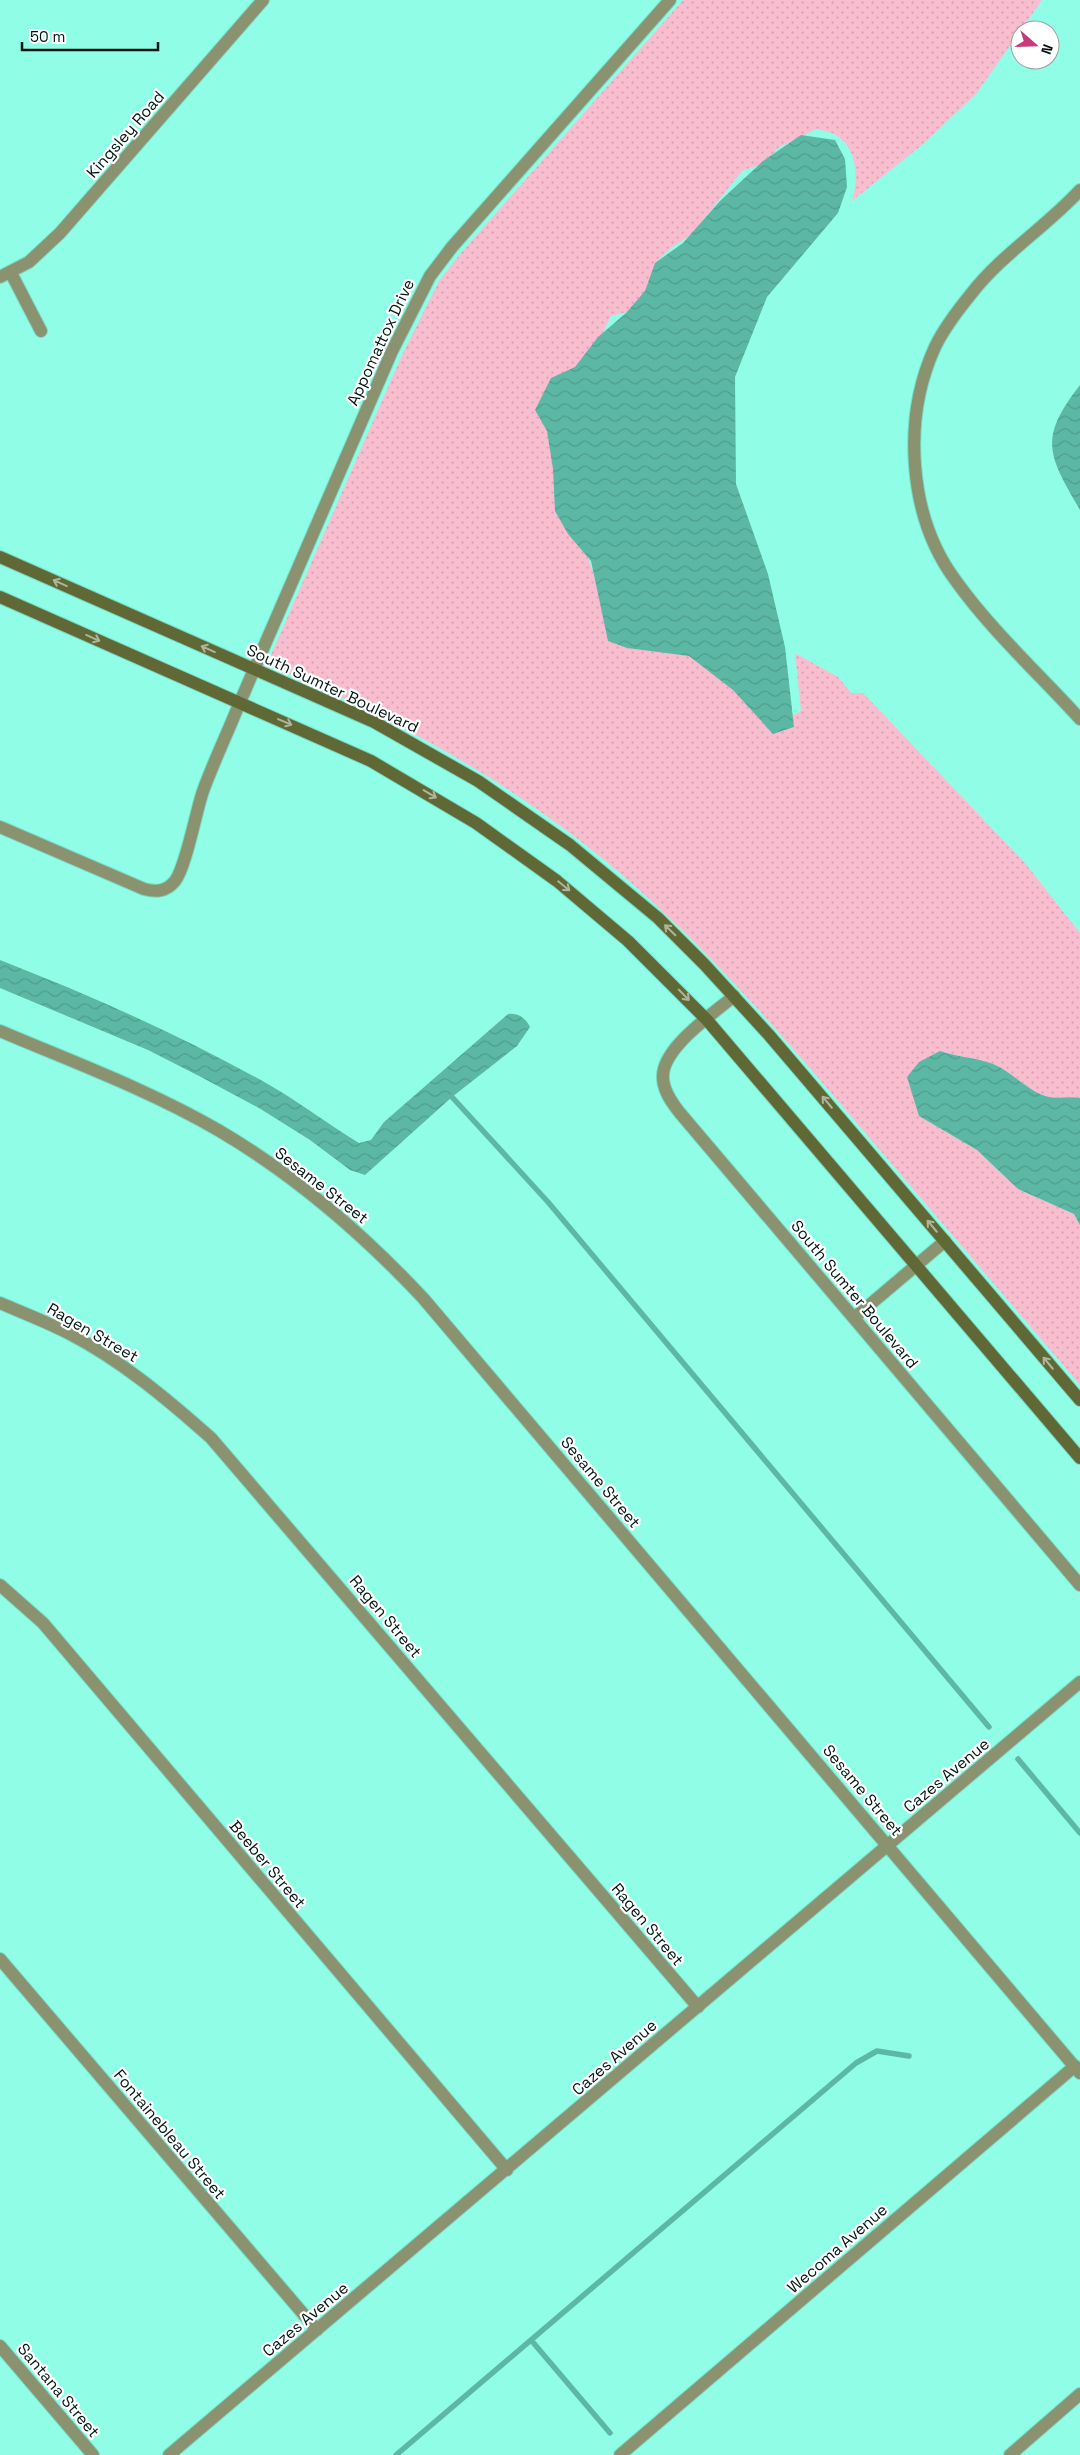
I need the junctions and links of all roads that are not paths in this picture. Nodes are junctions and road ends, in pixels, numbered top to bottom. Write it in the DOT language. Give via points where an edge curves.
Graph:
graph roads {
  1 [pos="263,0"];
  2 [pos="670,0"];
  3 [pos="1080,190"];
  4 [pos="5,275"];
  5 [pos="41,331"];
  6 [pos="0,557"];
  7 [pos="0,597"];
  8 [pos="253,668"];
  9 [pos="240,702"];
  10 [pos="1080,718"];
  11 [pos="0,826"];
  12 [pos="734,996"];
  13 [pos="707,1020"];
  14 [pos="0,1030"];
  15 [pos="945,1242"];
  16 [pos="916,1265"];
  17 [pos="0,1303"];
  18 [pos="854,1318"];
  19 [pos="1080,1400"];
  20 [pos="1080,1458"];
  21 [pos="0,1585"];
  22 [pos="1080,1585"];
  23 [pos="1080,1682"];
  24 [pos="888,1845"];
  25 [pos="0,1959"];
  26 [pos="698,2007"];
  27 [pos="1077,2070"];
  28 [pos="507,2170"];
  29 [pos="317,2330"];
  30 [pos="0,2346"];
  31 [pos="1080,2394"];
  32 [pos="93,2455"];
  33 [pos="169,2455"];
  34 [pos="620,2455"];
  35 [pos="1010,2455"];
  1 -- 4 [label="street, Kingsley Road" via="60,233 29,262"];
  2 -- 8 [label="street, Appomattox Drive" via="430,276 392,351"];
  3 -- 10 [label="street" via="994,267 947,326 936,345 922,386 915,460 930,532 944,564 969,598"];
  4 -- 5 [label="street"];
  8 -- 6 [label="main road, South Sumter Boulevard, one-way"];
  7 -- 9 [label="main road, one-way"];
  8 -- 9 [label="street, Appomattox Drive"];
  12 -- 8 [label="main road, South Sumter Boulevard, one-way" via="658,918 598,867 478,780 405,738"];
  9 -- 11 [label="street, Appomattox Drive" via="204,790 180,872 163,890 144,889"];
  9 -- 13 [label="main road, one-way" via="371,761 476,823 588,906 662,973"];
  12 -- 13 [label="street, South Sumter Boulevard"];
  15 -- 12 [label="main road, South Sumter Boulevard, one-way"];
  13 -- 16 [label="main road"];
  13 -- 18 [label="street, South Sumter Boulevard" via="678,1045 668,1060 662,1077 667,1094"];
  14 -- 24 [label="street, Sesame Street" via="165,1102 218,1130 270,1164 351,1226 423,1298"];
  15 -- 16 [label="street"];
  19 -- 15 [label="main road, South Sumter Boulevard, one-way"];
  16 -- 18 [label="street"];
  16 -- 20 [label="main road"];
  17 -- 26 [label="street, Ragen Street" via="71,1334 133,1373 211,1438"];
  18 -- 22 [label="street, South Sumter Boulevard"];
  21 -- 28 [label="street, Beeber Street" via="43,1623"];
  23 -- 24 [label="street, Cazes Avenue"];
  24 -- 26 [label="street, Cazes Avenue"];
  24 -- 27 [label="street, Sesame Street"];
  25 -- 29 [label="street, Fontainebleau Street"];
  26 -- 28 [label="street, Cazes Avenue"];
  27 -- 34 [label="street, Wecoma Avenue"];
  28 -- 29 [label="street, Cazes Avenue"];
  29 -- 33 [label="street, Cazes Avenue"];
  30 -- 32 [label="street, Santana Street"];
  31 -- 35 [label="street"];
}
